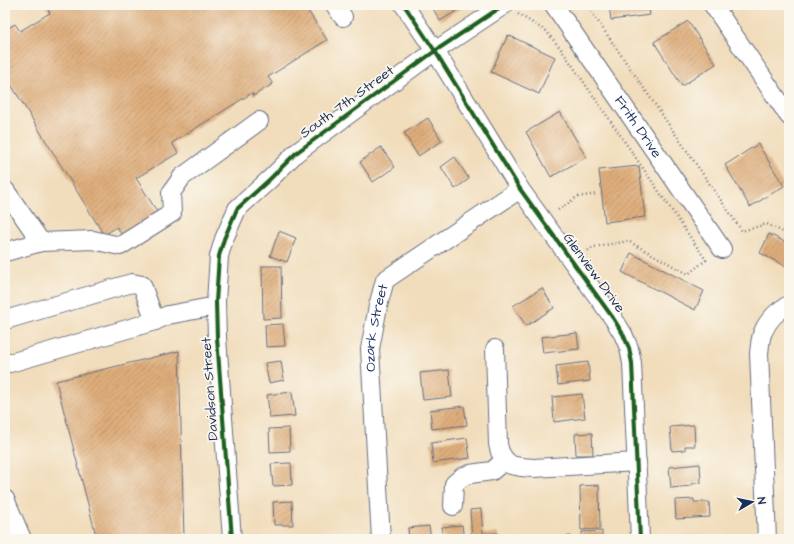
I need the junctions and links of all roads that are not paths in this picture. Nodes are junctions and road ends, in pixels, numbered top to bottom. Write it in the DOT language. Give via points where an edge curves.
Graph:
graph roads {
  1 [pos="404,5"];
  2 [pos="554,5"];
  3 [pos="713,5"];
  4 [pos="511,10"];
  5 [pos="435,51"];
  6 [pos="789,116"];
  7 [pos="259,121"];
  8 [pos="520,189"];
  9 [pos="5,190"];
  10 [pos="224,239"];
  11 [pos="41,242"];
  12 [pos="722,250"];
  13 [pos="5,252"];
  14 [pos="789,305"];
  15 [pos="216,306"];
  16 [pos="5,320"];
  17 [pos="155,322"];
  18 [pos="495,349"];
  19 [pos="5,361"];
  20 [pos="505,460"];
  21 [pos="637,462"];
  22 [pos="5,499"];
  23 [pos="454,506"];
  24 [pos="22,539"];
  25 [pos="232,539"];
  26 [pos="381,539"];
  27 [pos="640,539"];
  28 [pos="767,539"];
  1 -- 5 [label="street, Glenview Drive"];
  2 -- 12 [label="street, Frith Drive"];
  3 -- 6 [label="street"];
  4 -- 5 [label="street, South 7th Street"];
  5 -- 8 [label="street, Glenview Drive"];
  5 -- 10 [label="street, South 7th Street" via="296,153 238,209"];
  7 -- 11 [label="street" via="182,177 171,193 172,213 120,246 93,240"];
  8 -- 21 [label="street, Glenview Drive" via="623,334 632,363"];
  8 -- 26 [label="street, Ozark Street" via="385,280 370,349"];
  9 -- 11 [label="street"];
  10 -- 15 [label="street, Davidson Street" via="219,256"];
  11 -- 13 [label="street"];
  14 -- 28 [label="street" via="782,308 767,325 759,354"];
  15 -- 17 [label="street" via="168,315"];
  15 -- 25 [label="street, Davidson Street"];
  16 -- 17 [label="street" via="132,283 142,285"];
  17 -- 19 [label="street" via="10,363"];
  18 -- 20 [label="street" via="498,444"];
  20 -- 21 [label="street" via="511,465 534,468"];
  20 -- 23 [label="street" via="492,471 470,474 454,484"];
  21 -- 27 [label="street, Glenview Drive"];
  22 -- 24 [label="street"];
}
